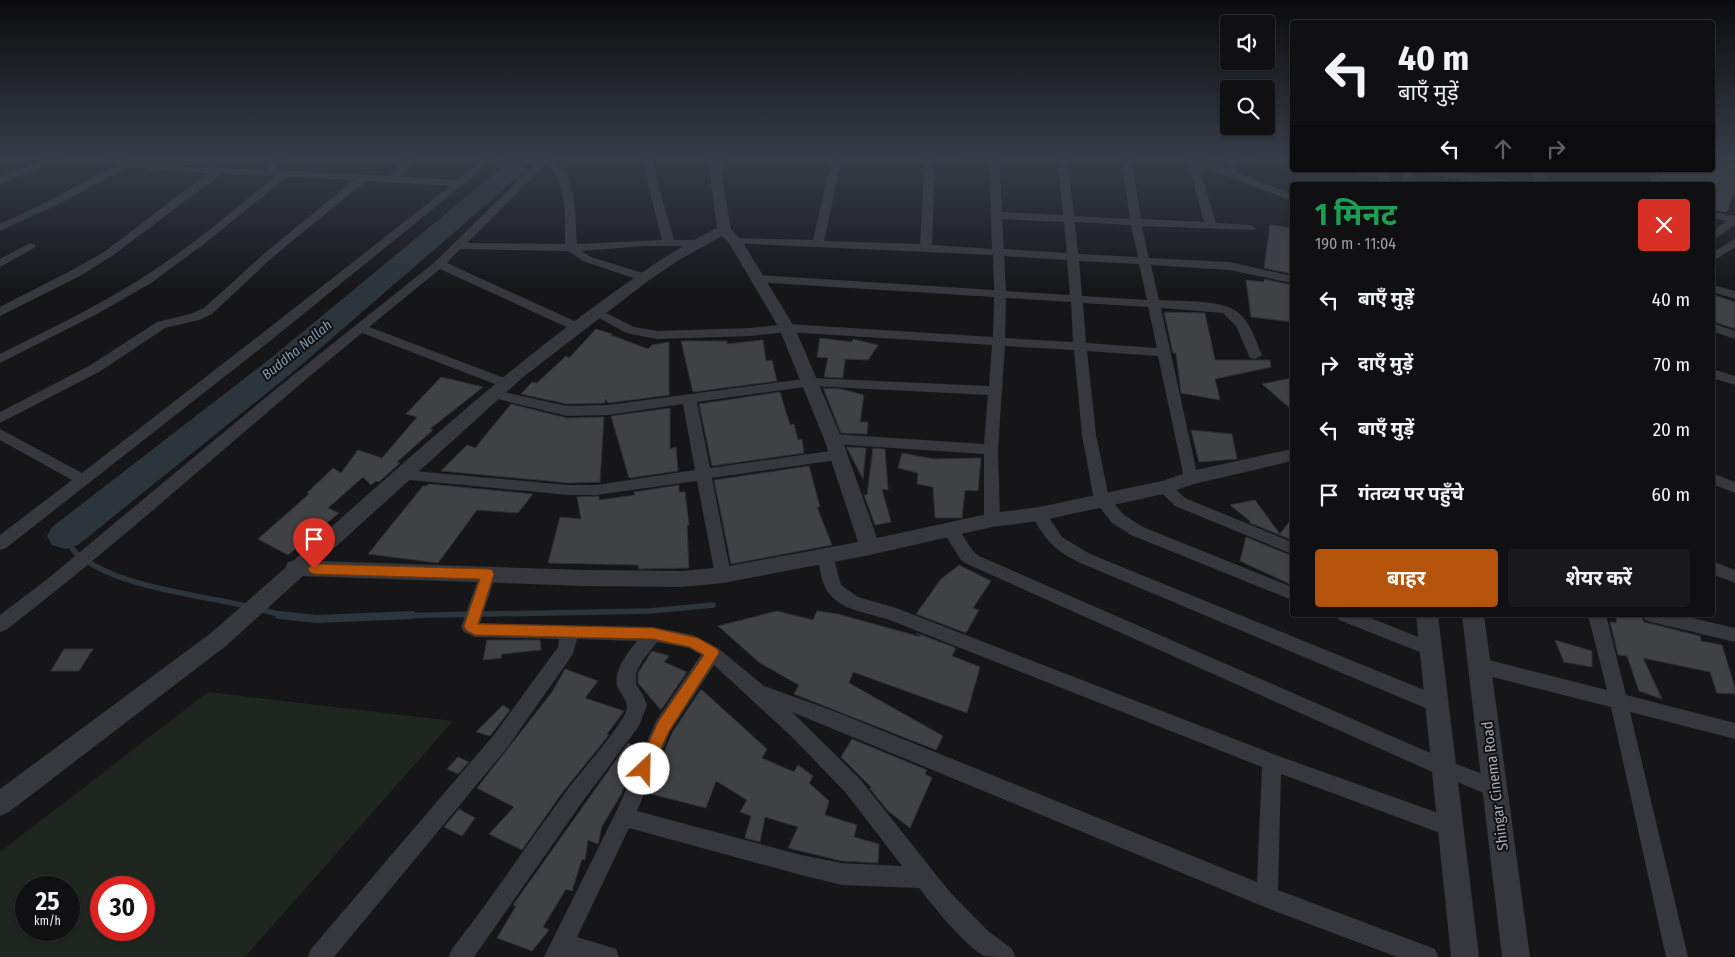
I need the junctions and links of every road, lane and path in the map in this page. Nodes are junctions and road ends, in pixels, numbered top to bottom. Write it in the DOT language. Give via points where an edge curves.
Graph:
graph roads {
  1 [pos="57,202"];
  2 [pos="177,202"];
  3 [pos="251,202"];
  4 [pos="334,202"];
  5 [pos="435,202"];
  6 [pos="501,202"];
  7 [pos="567,202"];
  8 [pos="658,202"];
  9 [pos="722,202"];
  10 [pos="827,202"];
  11 [pos="928,202"];
  12 [pos="996,202"];
  13 [pos="1066,202"];
  14 [pos="1133,202"];
  15 [pos="1202,202"];
  16 [pos="997,215"];
  17 [pos="1715,216"];
  18 [pos="1068,218"];
  19 [pos="1136,222"];
  20 [pos="1210,226"];
  21 [pos="0,228"];
  22 [pos="1250,228"];
  23 [pos="730,235"];
  24 [pos="1722,239"];
  25 [pos="669,243"];
  26 [pos="694,243"];
  27 [pos="818,244"];
  28 [pos="30,246"];
  29 [pos="456,246"];
  30 [pos="571,248"];
  31 [pos="926,248"];
  32 [pos="999,252"];
  33 [pos="1717,256"];
  34 [pos="1073,257"];
  35 [pos="1735,258"];
  36 [pos="1145,261"];
  37 [pos="0,264"];
  38 [pos="439,264"];
  39 [pos="642,277"];
  40 [pos="1290,278"];
  41 [pos="758,279"];
  42 [pos="1715,289"];
  43 [pos="1000,295"];
  44 [pos="1735,295"];
  45 [pos="1076,298"];
  46 [pos="1153,304"];
  47 [pos="0,312"];
  48 [pos="596,313"];
  49 [pos="578,327"];
  50 [pos="362,328"];
  51 [pos="787,328"];
  52 [pos="1715,328"];
  53 [pos="1735,335"];
  54 [pos="999,341"];
  55 [pos="1080,346"];
  56 [pos="1163,352"];
  57 [pos="1255,355"];
  58 [pos="0,359"];
  59 [pos="1715,374"];
  60 [pos="1735,381"];
  61 [pos="811,382"];
  62 [pos="499,389"];
  63 [pos="995,391"];
  64 [pos="689,398"];
  65 [pos="0,418"];
  66 [pos="0,434"];
  67 [pos="835,447"];
  68 [pos="991,449"];
  69 [pos="1290,455"];
  70 [pos="404,475"];
  71 [pos="705,475"];
  72 [pos="1191,478"];
  73 [pos="81,479"];
  74 [pos="1715,479"];
  75 [pos="1735,488"];
  76 [pos="1172,494"];
  77 [pos="1109,509"];
  78 [pos="1042,518"];
  79 [pos="992,520"];
  80 [pos="954,535"];
  81 [pos="0,544"];
  82 [pos="870,546"];
  83 [pos="1290,547"];
  84 [pos="295,568"];
  85 [pos="1715,568"];
  86 [pos="830,572"];
  87 [pos="488,574"];
  88 [pos="723,575"];
  89 [pos="1735,578"];
  90 [pos="1290,593"];
  91 [pos="267,594"];
  92 [pos="1350,617"];
  93 [pos="1427,617"];
  94 [pos="1473,617"];
  95 [pos="1598,617"];
  96 [pos="1659,617"];
  97 [pos="0,625"];
  98 [pos="569,632"];
  99 [pos="653,634"];
  100 [pos="1735,635"];
  101 [pos="219,639"];
  102 [pos="1430,648"];
  103 [pos="712,653"];
  104 [pos="1481,666"];
  105 [pos="758,692"];
  106 [pos="1619,703"];
  107 [pos="1438,704"];
  108 [pos="1735,731"];
  109 [pos="1272,762"];
  110 [pos="1444,768"];
  111 [pos="1494,788"];
  112 [pos="0,804"];
  113 [pos="624,818"];
  114 [pos="1451,827"];
  115 [pos="926,878"];
  116 [pos="1267,897"];
  117 [pos="559,950"];
  118 [pos="1000,956"];
  119 [pos="319,957"];
  120 [pos="460,957"];
  121 [pos="608,957"];
  122 [pos="1427,957"];
  123 [pos="1465,957"];
  124 [pos="1516,957"];
  125 [pos="1677,957"];
  1 -- 21 [label="street"];
  2 -- 47 [label="street" via="108,254"];
  3 -- 58 [label="street" via="145,281"];
  4 -- 65 [label="street" via="208,311 196,318 161,325 94,369"];
  5 -- 73 [label="street"];
  6 -- 29 [label="street"];
  7 -- 30 [label="street"];
  8 -- 25 [label="street"];
  9 -- 23 [label="street"];
  10 -- 27 [label="street"];
  11 -- 31 [label="street"];
  12 -- 16 [label="street"];
  13 -- 18 [label="street"];
  14 -- 19 [label="street"];
  15 -- 20 [label="street"];
  16 -- 18 [label="street"];
  16 -- 32 [label="street"];
  17 -- 24 [label="street" via="1735,219"];
  18 -- 19 [label="street"];
  18 -- 34 [label="street"];
  19 -- 20 [label="street"];
  19 -- 36 [label="street"];
  20 -- 22 [label="street"];
  23 -- 26 [label="street"];
  23 -- 27 [label="street"];
  23 -- 41 [label="street"];
  24 -- 33 [label="street"];
  25 -- 26 [label="street"];
  25 -- 30 [label="street"];
  26 -- 39 [label="street"];
  27 -- 31 [label="street"];
  28 -- 37 [label="street"];
  29 -- 30 [label="street"];
  29 -- 38 [label="street"];
  30 -- 39 [label="street" via="579,256"];
  31 -- 32 [label="street"];
  32 -- 34 [label="street"];
  32 -- 43 [label="street"];
  33 -- 35 [label="street"];
  34 -- 36 [label="street"];
  34 -- 45 [label="street"];
  36 -- 40 [label="street" via="1229,266"];
  36 -- 46 [label="street"];
  38 -- 49 [label="street"];
  38 -- 50 [label="street"];
  39 -- 48 [label="street"];
  41 -- 43 [label="street"];
  41 -- 51 [label="street"];
  42 -- 44 [label="street"];
  43 -- 45 [label="street"];
  43 -- 54 [label="street"];
  45 -- 46 [label="street"];
  45 -- 55 [label="street"];
  46 -- 56 [label="street"];
  46 -- 57 [label="street" via="1227,309 1237,316"];
  48 -- 49 [label="street"];
  48 -- 51 [label="street" via="642,334 751,332"];
  49 -- 62 [label="street"];
  50 -- 62 [label="street"];
  50 -- 97 [label="street"];
  51 -- 54 [label="street"];
  51 -- 61 [label="street"];
  52 -- 53 [label="street"];
  54 -- 55 [label="street"];
  54 -- 63 [label="street"];
  55 -- 56 [label="street"];
  55 -- 77 [label="street" via="1089,435"];
  56 -- 72 [label="street"];
  59 -- 60 [label="street"];
  61 -- 63 [label="street"];
  61 -- 64 [label="street"];
  61 -- 67 [label="street"];
  62 -- 64 [label="street" via="568,411 584,412"];
  62 -- 70 [label="street"];
  63 -- 68 [label="street"];
  64 -- 71 [label="street"];
  66 -- 73 [label="street"];
  67 -- 68 [label="street"];
  67 -- 71 [label="street"];
  67 -- 82 [label="street"];
  68 -- 79 [label="street"];
  69 -- 72 [label="street"];
  70 -- 71 [label="street" via="569,490 622,487"];
  70 -- 84 [label="street"];
  71 -- 88 [label="street"];
  72 -- 76 [label="street"];
  73 -- 81 [label="street"];
  74 -- 75 [label="street"];
  76 -- 77 [label="street"];
  76 -- 83 [label="street"];
  77 -- 78 [label="street"];
  77 -- 90 [label="street" via="1137,532"];
  78 -- 79 [label="street"];
  78 -- 107 [label="street" via="1061,547 1084,558"];
  79 -- 80 [label="street"];
  80 -- 82 [label="street"];
  80 -- 110 [label="street" via="967,556"];
  82 -- 86 [label="street"];
  84 -- 87 [label="street"];
  84 -- 91 [label="street"];
  85 -- 89 [label="street"];
  86 -- 88 [label="street"];
  86 -- 109 [label="street" via="840,595 851,601"];
  87 -- 88 [label="street" via="682,579"];
  87 -- 98 [label="street" via="470,626 475,630"];
  91 -- 101 [label="street"];
  92 -- 102 [label="street"];
  93 -- 102 [label="street"];
  94 -- 104 [label="street, Shingar Cinema Road"];
  95 -- 106 [label="street"];
  96 -- 100 [label="street"];
  98 -- 99 [label="street"];
  98 -- 119 [label="street" via="567,649 500,742"];
  99 -- 103 [label="street" via="693,642"];
  99 -- 120 [label="street" via="634,659 626,679 638,704 631,722 568,804"];
  101 -- 112 [label="street"];
  102 -- 107 [label="street"];
  103 -- 105 [label="street"];
  103 -- 113 [label="street" via="663,727"];
  104 -- 106 [label="street"];
  104 -- 111 [label="street, Shingar Cinema Road"];
  105 -- 115 [label="street" via="853,786"];
  105 -- 116 [label="street"];
  106 -- 108 [label="street"];
  106 -- 125 [label="street"];
  107 -- 110 [label="street"];
  109 -- 114 [label="street"];
  109 -- 116 [label="street"];
  110 -- 111 [label="street"];
  110 -- 114 [label="street"];
  111 -- 124 [label="street, Shingar Cinema Road"];
  113 -- 115 [label="street" via="842,874"];
  113 -- 117 [label="street"];
  114 -- 123 [label="street"];
  115 -- 118 [label="street" via="941,899"];
  116 -- 122 [label="street"];
  117 -- 121 [label="street"];
}
